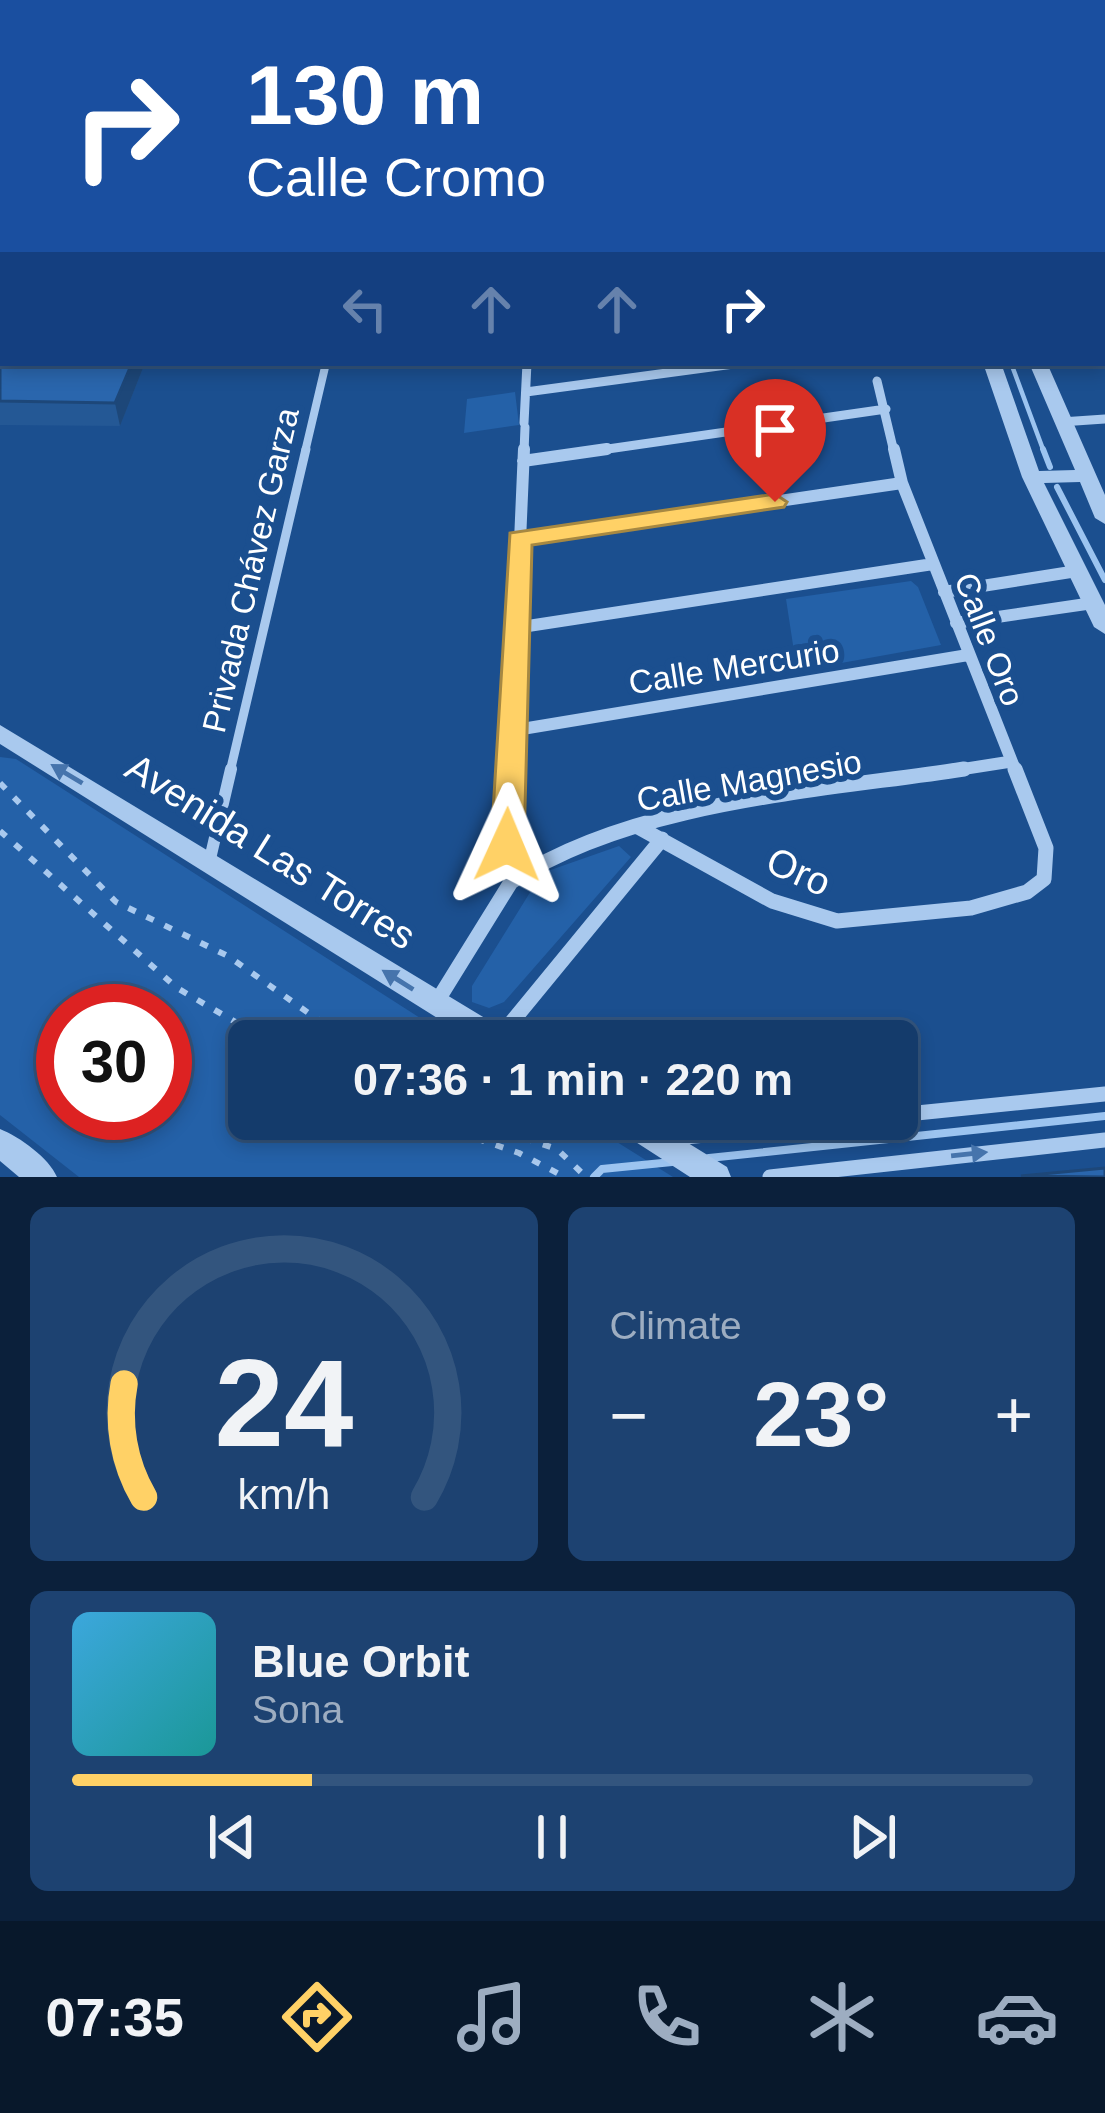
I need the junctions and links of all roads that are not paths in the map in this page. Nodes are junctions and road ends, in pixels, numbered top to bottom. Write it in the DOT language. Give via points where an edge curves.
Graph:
graph roads {
  1 [pos="325,366"];
  2 [pos="527,366"];
  3 [pos="719,366"];
  4 [pos="993,366"];
  5 [pos="1039,366"];
  6 [pos="878,381"];
  7 [pos="526,392"];
  8 [pos="886,409"];
  9 [pos="1105,419"];
  10 [pos="1061,422"];
  11 [pos="523,461"];
  12 [pos="1032,477"];
  13 [pos="902,483"];
  14 [pos="1094,489"];
  15 [pos="1105,518"];
  16 [pos="519,539"];
  17 [pos="933,564"];
  18 [pos="1077,571"];
  19 [pos="944,592"];
  20 [pos="1093,603"];
  21 [pos="956,623"];
  22 [pos="1105,627"];
  23 [pos="514,628"];
  24 [pos="968,655"];
  25 [pos="510,731"];
  26 [pos="7,742"];
  27 [pos="1008,762"];
  28 [pos="638,826"];
  29 [pos="662,839"];
  30 [pos="209,859"];
  31 [pos="512,882"];
  32 [pos="1016,898"];
  33 [pos="436,1003"];
  34 [pos="463,1020"];
  35 [pos="514,1020"];
  36 [pos="1105,1094"];
  37 [pos="918,1113"];
  38 [pos="658,1140"];
  39 [pos="1105,1140"];
  40 [pos="0,1143"];
  41 [pos="712,1175"];
  42 [pos="42,1177"];
  43 [pos="770,1177"];
  1 -- 30 [label="lane, Privada Chávez Garza"];
  2 -- 7 [label="street"];
  3 -- 7 [label="street"];
  4 -- 12 [label="street"];
  5 -- 10 [label="street"];
  6 -- 8 [label="street, Calle Oro"];
  7 -- 11 [label="street"];
  8 -- 11 [label="street"];
  8 -- 13 [label="street, Calle Oro"];
  9 -- 10 [label="street"];
  10 -- 14 [label="street"];
  11 -- 16 [label="street"];
  12 -- 14 [label="street"];
  12 -- 18 [label="street"];
  13 -- 16 [label="street"];
  13 -- 17 [label="street, Calle Oro"];
  14 -- 15 [label="street"];
  16 -- 23 [label="street"];
  17 -- 19 [label="street, Calle Oro"];
  17 -- 23 [label="street"];
  18 -- 19 [label="street"];
  18 -- 20 [label="street"];
  19 -- 21 [label="street, Calle Oro"];
  20 -- 21 [label="street"];
  20 -- 22 [label="street"];
  21 -- 24 [label="street, Calle Oro"];
  23 -- 25 [label="street"];
  24 -- 25 [label="street, Calle Mercurio"];
  24 -- 27 [label="street, Calle Oro"];
  25 -- 31 [label="street"];
  30 -- 26 [label="street, Avenida Las Torres, one-way"];
  27 -- 28 [label="street, Calle Magnesio"];
  27 -- 32 [label="street, Calle Oro" via="1048,869 1041,885"];
  28 -- 29 [label="street, Oro"];
  28 -- 31 [label="street, Calle Magnesio" via="566,846"];
  29 -- 32 [label="street, Oro" via="796,910 836,922 883,923"];
  29 -- 35 [label="street"];
  33 -- 30 [label="street, Avenida Las Torres, one-way"];
  31 -- 33 [label="street"];
  33 -- 34 [label="street, Avenida Las Torres"];
  36 -- 37 [label="street"];
  38 -- 41 [label="street"];
  43 -- 39 [label="street, one-way"];
  40 -- 42 [label="street"];
}
